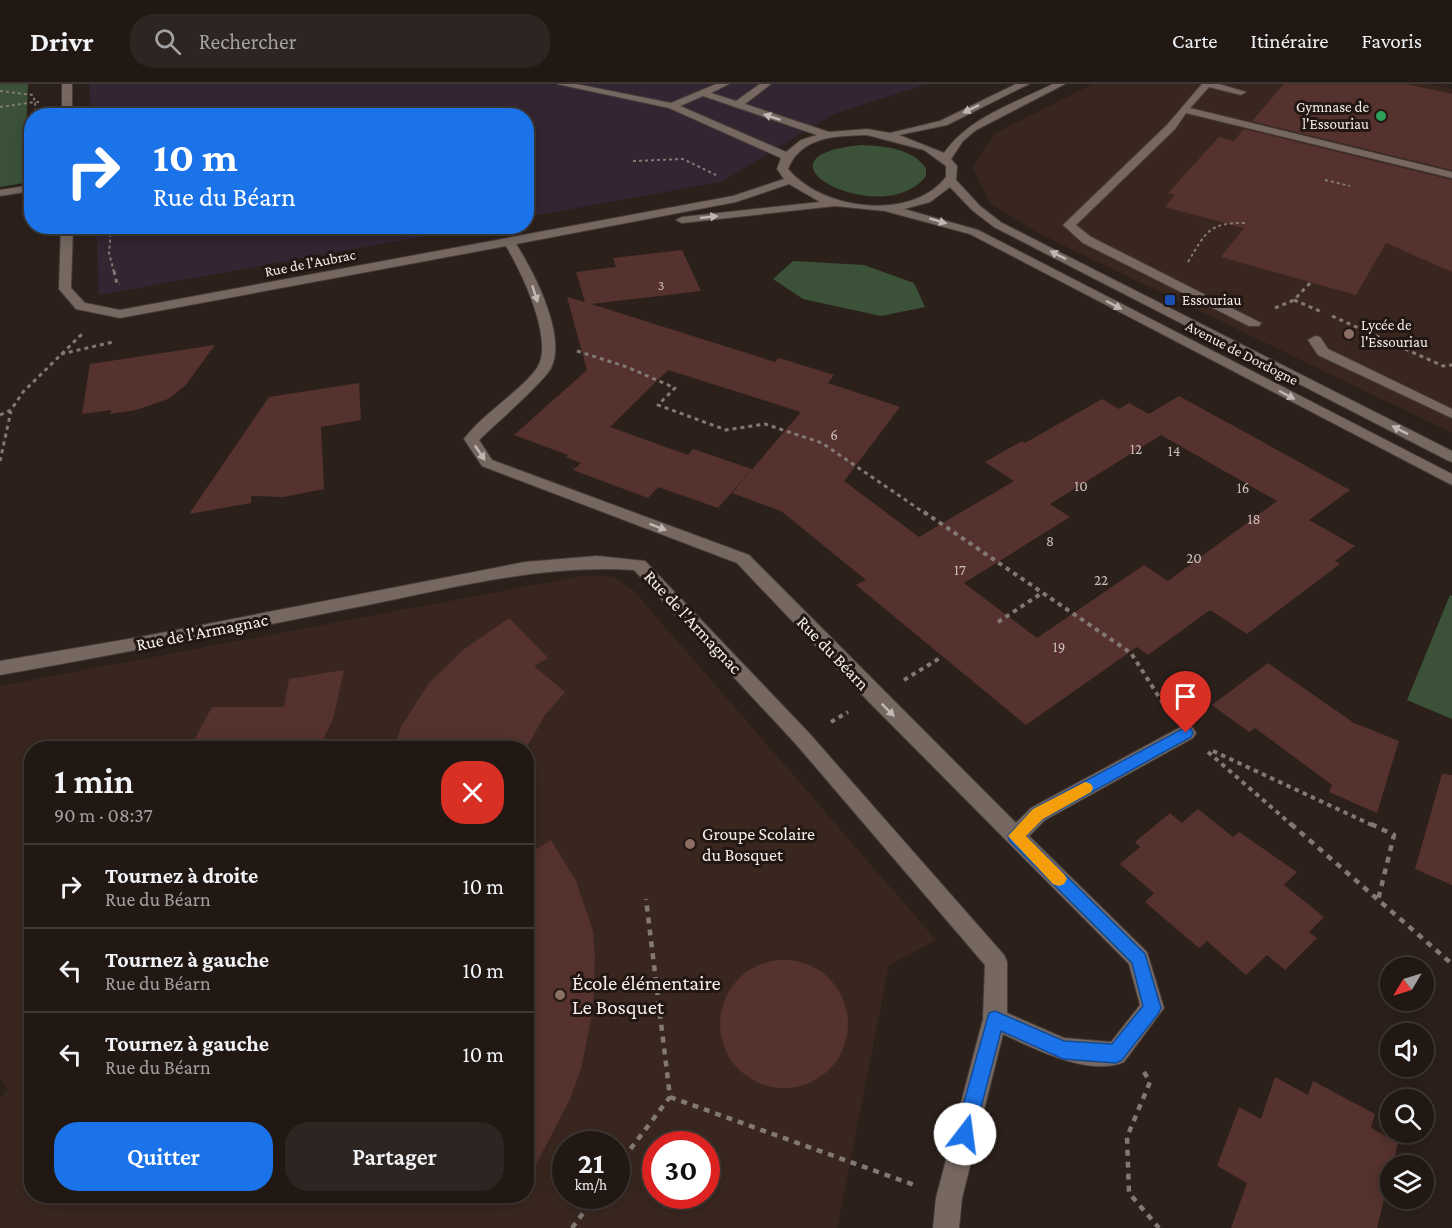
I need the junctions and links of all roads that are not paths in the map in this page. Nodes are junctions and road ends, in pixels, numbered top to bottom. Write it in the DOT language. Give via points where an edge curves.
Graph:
graph roads {
  1 [pos="66,84"];
  2 [pos="562,84"];
  3 [pos="724,84"];
  4 [pos="766,84"];
  5 [pos="1024,84"];
  6 [pos="1060,84"];
  7 [pos="1207,84"];
  8 [pos="591,86"];
  9 [pos="1241,92"];
  10 [pos="702,93"];
  11 [pos="737,105"];
  12 [pos="672,106"];
  13 [pos="67,108"];
  14 [pos="1184,110"];
  15 [pos="887,134"];
  16 [pos="828,135"];
  17 [pos="785,156"];
  18 [pos="945,159"];
  19 [pos="1452,175"];
  20 [pos="950,180"];
  21 [pos="788,181"];
  22 [pos="24,189"];
  23 [pos="0,193"];
  24 [pos="834,203"];
  25 [pos="882,207"];
  26 [pos="629,220"];
  27 [pos="67,234"];
  28 [pos="508,242"];
  29 [pos="1254,323"];
  30 [pos="1315,340"];
  31 [pos="1452,414"];
  32 [pos="1452,456"];
  33 [pos="1452,480"];
  34 [pos="0,668"];
  35 [pos="1192,738"];
  36 [pos="1016,836"];
  37 [pos="995,1019"];
  38 [pos="946,1228"];
  1 -- 13 [label="street"];
  2 -- 8 [label="street"];
  3 -- 10 [label="street"];
  4 -- 11 [label="street"];
  5 -- 15 [label="street, one-way" via="943,123"];
  6 -- 18 [label="street" via="972,128"];
  7 -- 9 [label="street"];
  7 -- 14 [label="street"];
  8 -- 12 [label="street"];
  10 -- 11 [label="street"];
  10 -- 12 [label="street"];
  16 -- 11 [label="street, one-way"];
  12 -- 17 [label="street"];
  14 -- 19 [label="street"];
  14 -- 29 [label="street" via="1069,225 1087,240"];
  15 -- 16 [label="street"];
  15 -- 18 [label="street" via="931,148"];
  16 -- 17 [label="street" via="808,140"];
  17 -- 21 [label="street" via="782,169"];
  18 -- 20 [label="street" via="951,170"];
  20 -- 25 [label="street" via="927,199"];
  32 -- 20 [label="street, Avenue de Dordogne, one-way" via="998,225"];
  21 -- 24 [label="street" via="799,190"];
  21 -- 26 [label="street, Rue de l'Aubrac" via="736,199"];
  22 -- 23 [label="street"];
  24 -- 25 [label="street"];
  26 -- 24 [label="street, Rue de l'Aubrac, one-way" via="682,220"];
  25 -- 33 [label="street, Avenue de Dordogne, one-way" via="974,232"];
  26 -- 28 [label="street, Rue de l'Aubrac"];
  27 -- 28 [label="street, Rue de l'Aubrac" via="65,290 81,306 120,314"];
  28 -- 36 [label="street, Rue du Béarn, one-way" via="527,270 550,342 544,368 471,439 487,463 742,559"];
  30 -- 31 [label="street" via="1323,351"];
  34 -- 37 [label="street, Rue de l'Armagnac" via="525,568 597,561 639,565 802,738 996,962"];
  35 -- 36 [label="street" via="1038,814"];
  36 -- 37 [label="street, Rue du Béarn" via="1139,959 1152,1008 1116,1054 1063,1050"];
  37 -- 38 [label="street, Rue de l'Armagnac" via="949,1198"];
}
